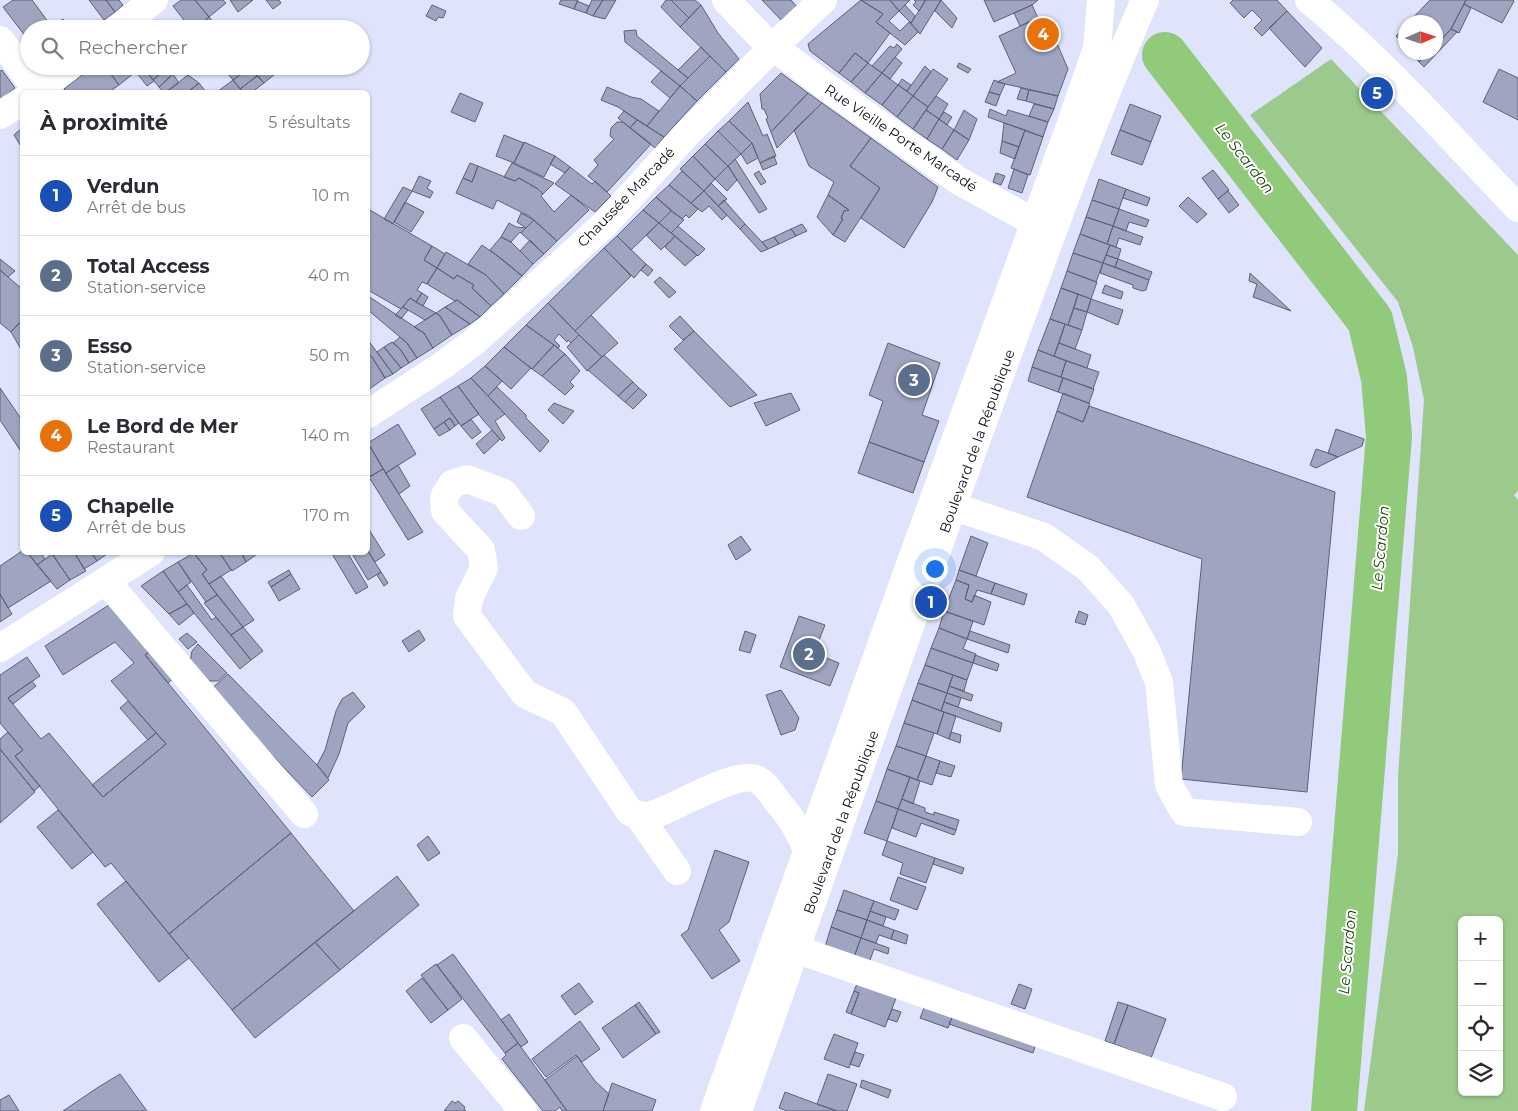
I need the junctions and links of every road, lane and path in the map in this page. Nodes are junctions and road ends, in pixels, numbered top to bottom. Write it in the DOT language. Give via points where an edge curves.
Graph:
graph roads {
  1 [pos="154,0"];
  2 [pos="726,0"];
  3 [pos="823,0"];
  4 [pos="1101,0"];
  5 [pos="1145,0"];
  6 [pos="1309,0"];
  7 [pos="129,20"];
  8 [pos="0,40"];
  9 [pos="773,47"];
  10 [pos="20,72"];
  11 [pos="22,75"];
  12 [pos="58,75"];
  13 [pos="31,90"];
  14 [pos="39,90"];
  15 [pos="20,103"];
  16 [pos="0,115"];
  17 [pos="1518,208"];
  18 [pos="1034,222"];
  19 [pos="370,413"];
  20 [pos="943,503"];
  21 [pos="521,516"];
  22 [pos="146,555"];
  23 [pos="106,581"];
  24 [pos="0,648"];
  25 [pos="304,814"];
  26 [pos="638,815"];
  27 [pos="1298,822"];
  28 [pos="808,849"];
  29 [pos="677,871"];
  30 [pos="819,883"];
  31 [pos="785,946"];
  32 [pos="463,1038"];
  33 [pos="1223,1097"];
  34 [pos="523,1111"];
  35 [pos="714,1111"];
  36 [pos="738,1111"];
  1 -- 7 [label="main road"];
  2 -- 9 [label="main road, Rue Vieille Porte Marcadé"];
  3 -- 9 [label="main road, Chaussée Marcadé"];
  4 -- 18 [label="main road, Boulevard de la République" via="1097,48"];
  5 -- 20 [label="main road, Boulevard de la République" via="1106,89"];
  6 -- 17 [label="main road" via="1392,75"];
  8 -- 10 [label="main road"];
  9 -- 18 [label="main road, Rue Vieille Porte Marcadé" via="959,181"];
  9 -- 19 [label="main road, Chaussée Marcadé" via="599,229 475,341"];
  11 -- 13 [label="main road"];
  12 -- 14 [label="main road"];
  15 -- 16 [label="main road"];
  18 -- 20 [label="main road, Boulevard de la République"];
  20 -- 27 [label="main road" via="1044,537 1088,568 1121,605 1147,652 1159,682 1169,785 1184,812"];
  20 -- 28 [label="main road, Boulevard de la République"];
  20 -- 30 [label="main road, Boulevard de la République"];
  21 -- 26 [label="main road" via="504,492 467,479 452,484 444,497 445,511 481,550 484,568 469,598 467,616 525,694 563,712 630,812"];
  22 -- 23 [label="main road"];
  23 -- 24 [label="main road"];
  23 -- 25 [label="main road"];
  26 -- 28 [label="main road" via="651,816 695,795 746,777 755,778 783,808"];
  26 -- 29 [label="main road"];
  28 -- 30 [label="main road"];
  28 -- 31 [label="main road, Boulevard de la République"];
  30 -- 31 [label="main road, Boulevard de la République"];
  31 -- 33 [label="main road"];
  31 -- 35 [label="main road, Boulevard de la République"];
  31 -- 36 [label="main road, Boulevard de la République"];
  32 -- 34 [label="main road"];
}
